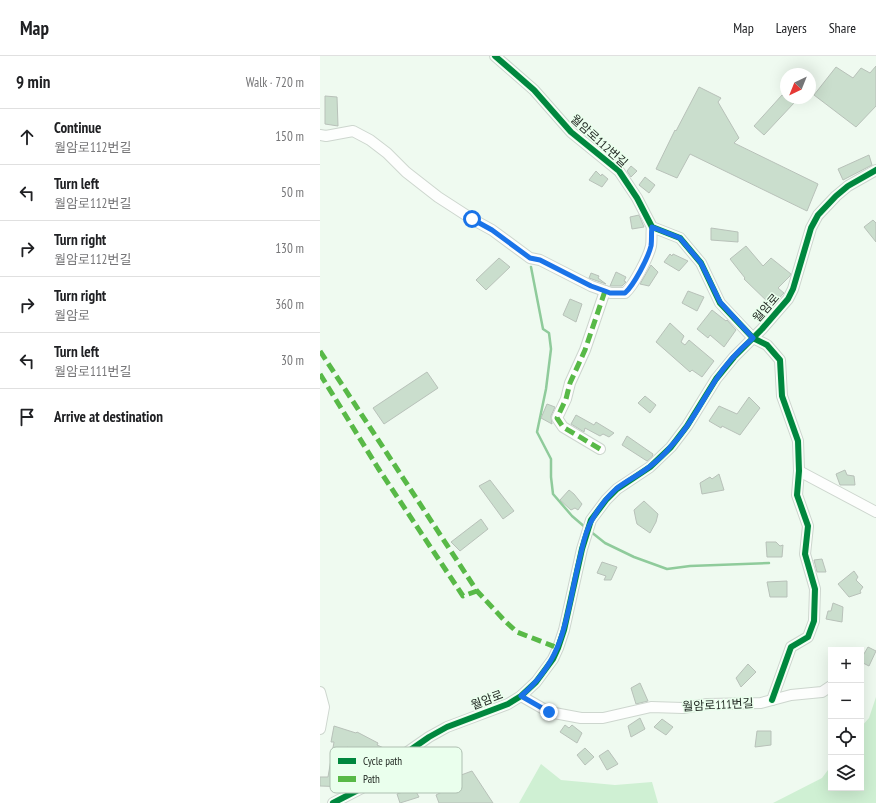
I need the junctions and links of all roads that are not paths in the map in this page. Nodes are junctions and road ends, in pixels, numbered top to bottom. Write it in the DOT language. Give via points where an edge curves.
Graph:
graph roads {
  1 [pos="495,56"];
  2 [pos="320,135"];
  3 [pos="876,170"];
  4 [pos="652,227"];
  5 [pos="605,291"];
  6 [pos="753,338"];
  7 [pos="600,449"];
  8 [pos="799,471"];
  9 [pos="876,512"];
  10 [pos="828,688"];
  11 [pos="320,692"];
  12 [pos="521,696"];
  13 [pos="772,700"];
  14 [pos="320,729"];
  15 [pos="415,747"];
  16 [pos="352,793"];
  17 [pos="333,803"];
  1 -- 4 [label="street, 월암로112번길" via="534,90 571,132 618,171 637,198"];
  2 -- 5 [label="street" via="353,130 370,140 438,197 492,230 530,258 540,260"];
  3 -- 6 [label="street, 월암로" via="848,186 818,215 811,228 788,299"];
  4 -- 5 [label="street" via="650,247 630,288 625,293"];
  4 -- 6 [label="street" via="680,238 701,263 720,302"];
  5 -- 7 [label="street" via="585,350 557,418 563,427"];
  6 -- 8 [label="street" via="767,344 780,360 782,396 798,441"];
  6 -- 12 [label="street, 월암로" via="716,379 671,447 650,467 617,489 591,520 575,574 558,648 543,673"];
  8 -- 9 [label="street"];
  8 -- 13 [label="street" via="797,494 808,526 805,554 815,589 814,621 808,637 791,647"];
  10 -- 13 [label="street, 월암로111번길" via="822,692"];
  11 -- 14 [label="street" via="324,707"];
  12 -- 13 [label="street, 월암로111번길" via="549,712 581,718 603,718 651,707 683,708 707,704 761,703"];
  12 -- 15 [label="street, 월암로" via="508,704 447,727"];
  16 -- 17 [label="street, 월암로"];
}
